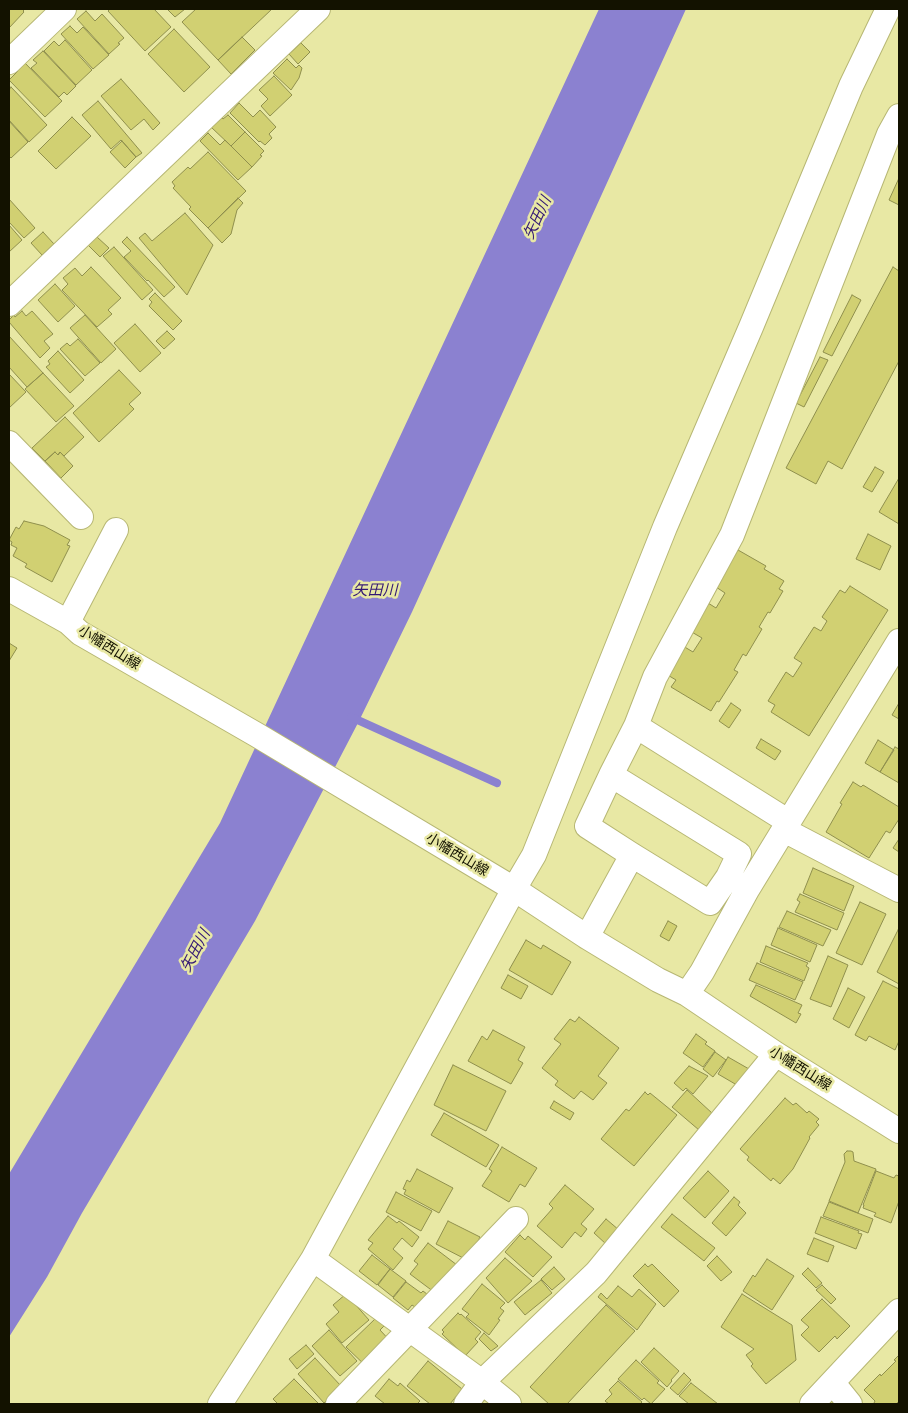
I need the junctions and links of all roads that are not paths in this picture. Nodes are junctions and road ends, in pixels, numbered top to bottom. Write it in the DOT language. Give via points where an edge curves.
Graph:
graph roads {
  1 [pos="64,9"];
  2 [pos="318,9"];
  3 [pos="888,9"];
  4 [pos="9,62"];
  5 [pos="899,116"];
  6 [pos="9,304"];
  7 [pos="9,443"];
  8 [pos="81,517"];
  9 [pos="116,530"];
  10 [pos="9,589"];
  11 [pos="74,627"];
  12 [pos="899,642"];
  13 [pos="636,726"];
  14 [pos="611,775"];
  15 [pos="786,826"];
  16 [pos="632,855"];
  17 [pos="737,883"];
  18 [pos="506,884"];
  19 [pos="899,890"];
  20 [pos="587,937"];
  21 [pos="687,994"];
  22 [pos="776,1054"];
  23 [pos="899,1131"];
  24 [pos="516,1219"];
  25 [pos="313,1259"];
  26 [pos="899,1311"];
  27 [pos="410,1330"];
  28 [pos="482,1382"];
  29 [pos="833,1382"];
  30 [pos="220,1404"];
  31 [pos="338,1404"];
  32 [pos="466,1404"];
  33 [pos="509,1404"];
  34 [pos="812,1404"];
  35 [pos="850,1404"];
  1 -- 4 [label="street"];
  2 -- 6 [label="street"];
  3 -- 18 [label="street" via="850,86 665,527 534,856"];
  5 -- 13 [label="street" via="732,535 655,677"];
  7 -- 8 [label="street"];
  9 -- 11 [label="street"];
  10 -- 11 [label="street, 小幡西山線"];
  11 -- 18 [label="street, 小幡西山線"];
  12 -- 15 [label="street"];
  13 -- 14 [label="street"];
  13 -- 15 [label="street"];
  14 -- 16 [label="street" via="587,826"];
  14 -- 17 [label="street" via="739,854"];
  15 -- 17 [label="street"];
  15 -- 19 [label="street"];
  16 -- 17 [label="street" via="710,903"];
  16 -- 20 [label="street"];
  17 -- 21 [label="street" via="702,972"];
  18 -- 20 [label="street, 小幡西山線"];
  18 -- 25 [label="street"];
  20 -- 21 [label="street, 小幡西山線"];
  21 -- 22 [label="street, 小幡西山線"];
  22 -- 23 [label="street, 小幡西山線"];
  22 -- 28 [label="street" via="596,1273"];
  24 -- 27 [label="street"];
  25 -- 27 [label="street"];
  25 -- 30 [label="street"];
  26 -- 29 [label="street"];
  27 -- 28 [label="street"];
  27 -- 31 [label="street"];
  28 -- 32 [label="street"];
  28 -- 33 [label="street"];
  29 -- 34 [label="street"];
  29 -- 35 [label="street"];
}
